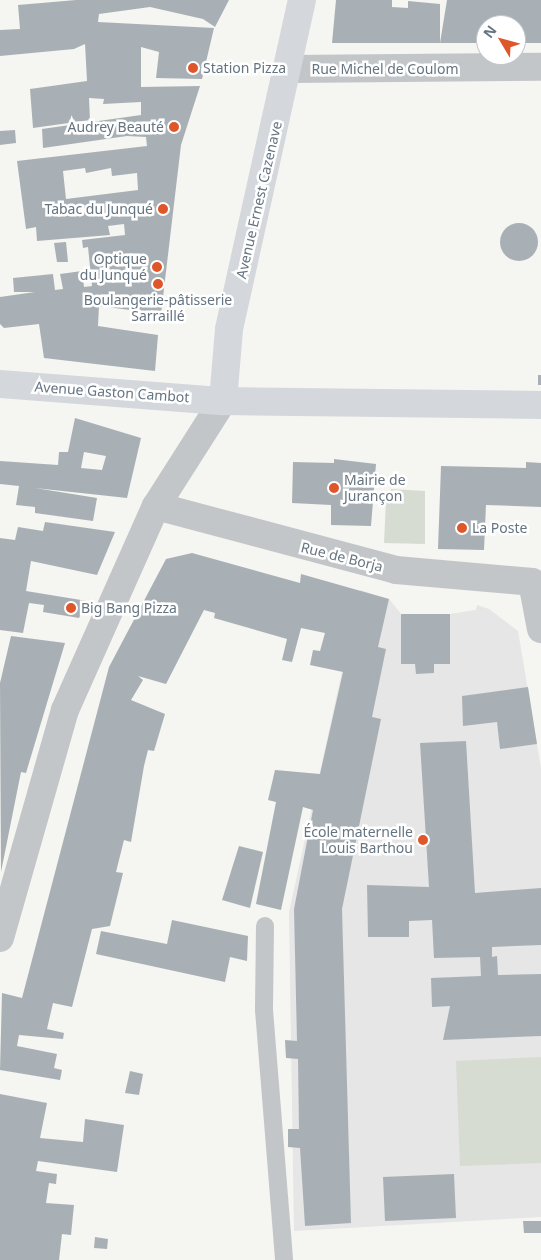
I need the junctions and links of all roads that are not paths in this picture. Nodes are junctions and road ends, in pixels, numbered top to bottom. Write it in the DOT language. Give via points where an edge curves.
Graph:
graph roads {
  1 [pos="302,0"];
  2 [pos="541,67"];
  3 [pos="289,69"];
  4 [pos="0,384"];
  5 [pos="223,401"];
  6 [pos="541,405"];
  7 [pos="156,506"];
  8 [pos="541,629"];
  9 [pos="265,926"];
  10 [pos="0,938"];
  11 [pos="284,1260"];
  1 -- 3 [label="street, Avenue Ernest Cazenave"];
  2 -- 3 [label="street, Rue Michel de Coulom"];
  3 -- 5 [label="street, Avenue Ernest Cazenave" via="229,329"];
  4 -- 5 [label="street, Avenue Gaston Cambot"];
  5 -- 6 [label="street, Avenue Gaston Cambot"];
  5 -- 7 [label="street"];
  7 -- 8 [label="street, Rue de Borja" via="396,570 532,582"];
  7 -- 10 [label="street" via="65,710"];
  9 -- 11 [label="lane" via="264,1010"];
}
